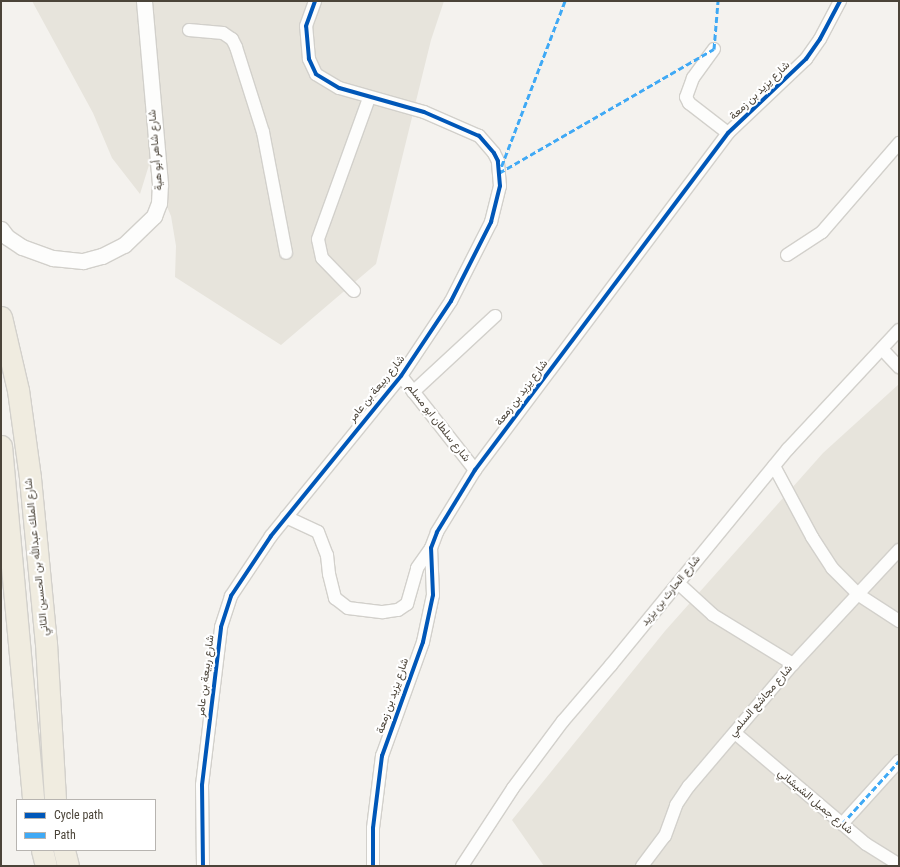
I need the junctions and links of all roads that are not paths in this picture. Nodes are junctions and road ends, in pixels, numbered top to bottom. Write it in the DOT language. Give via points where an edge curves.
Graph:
graph roads {
  1 [pos="144,1"];
  2 [pos="315,1"];
  3 [pos="840,1"];
  4 [pos="189,30"];
  5 [pos="714,49"];
  6 [pos="369,98"];
  7 [pos="728,133"];
  8 [pos="899,143"];
  9 [pos="1,229"];
  10 [pos="286,253"];
  11 [pos="787,254"];
  12 [pos="354,291"];
  13 [pos="494,316"];
  14 [pos="1,317"];
  15 [pos="899,330"];
  16 [pos="882,349"];
  17 [pos="899,367"];
  18 [pos="401,376"];
  19 [pos="413,392"];
  20 [pos="1,446"];
  21 [pos="774,466"];
  22 [pos="475,470"];
  23 [pos="286,517"];
  24 [pos="431,548"];
  25 [pos="899,550"];
  26 [pos="678,583"];
  27 [pos="859,595"];
  28 [pos="899,621"];
  29 [pos="793,664"];
  30 [pos="734,733"];
  31 [pos="899,761"];
  32 [pos="33,799"];
  33 [pos="55,799"];
  34 [pos="842,824"];
  35 [pos="42,851"];
  36 [pos="64,851"];
  37 [pos="896,865"];
  38 [pos="46,866"];
  39 [pos="68,866"];
  40 [pos="203,866"];
  41 [pos="373,866"];
  42 [pos="462,866"];
  43 [pos="642,866"];
  1 -- 9 [label="street, شارع شاهر أبو هية" via="160,184 160,203 154,216 124,245 102,256 83,261 53,258 22,247 7,237"];
  2 -- 6 [label="street, شارع ربيعة بن عامر" via="306,26 309,59 316,74 328,83"];
  3 -- 7 [label="street, شارع يزيد بن زمعة" via="806,59"];
  4 -- 10 [label="street" via="223,33 232,39 236,47 263,132"];
  5 -- 7 [label="street" via="693,78 686,98"];
  6 -- 12 [label="street" via="318,239 322,258"];
  6 -- 18 [label="street, شارع ربيعة بن عامر" via="424,112 479,136 494,152 499,173 500,186 491,222 475,258 451,301"];
  7 -- 22 [label="street, شارع يزيد بن زمعة"];
  8 -- 11 [label="street" via="827,227 811,241"];
  13 -- 19 [label="street"];
  14 -- 33 [label="highway, شارع الملك عبدالله بن الحسين الثاني" via="18,390 30,478 46,643"];
  15 -- 16 [label="street, شارع الحارث بن يزيد"];
  16 -- 17 [label="street"];
  16 -- 21 [label="street, شارع الحارث بن يزيد"];
  18 -- 19 [label="street, شارع سلطان ابو مسلم"];
  18 -- 23 [label="street, شارع ربيعة بن عامر"];
  19 -- 22 [label="street, شارع سلطان ابو مسلم"];
  20 -- 32 [label="highway"];
  21 -- 26 [label="street, شارع الحارث بن يزيد"];
  21 -- 27 [label="street" via="824,556"];
  22 -- 24 [label="street, شارع يزيد بن زمعة" via="437,532"];
  23 -- 24 [label="street" via="318,532 328,555 328,574 335,598 348,608 383,612 398,610 407,604 417,568"];
  23 -- 40 [label="street, شارع ربيعة بن عامر" via="236,585 221,627 202,785"];
  24 -- 41 [label="street, شارع يزيد بن زمعة" via="433,596 427,627 382,756 374,814"];
  25 -- 27 [label="street, شارع مجاشع السلمي"];
  26 -- 29 [label="street" via="713,615"];
  26 -- 42 [label="street, شارع الحارث بن يزيد" via="563,721 513,788"];
  27 -- 28 [label="street"];
  27 -- 29 [label="street, شارع مجاشع السلمي"];
  29 -- 30 [label="street, شارع مجاشع السلمي"];
  30 -- 34 [label="street, شارع جميل الشيشاني"];
  30 -- 43 [label="street, شارع مجاشع السلمي" via="689,786 676,805 662,840"];
  31 -- 34 [label="street"];
  34 -- 37 [label="street, شارع جميل الشيشاني"];
  35 -- 38 [label="highway"];
  36 -- 39 [label="highway"];
}
